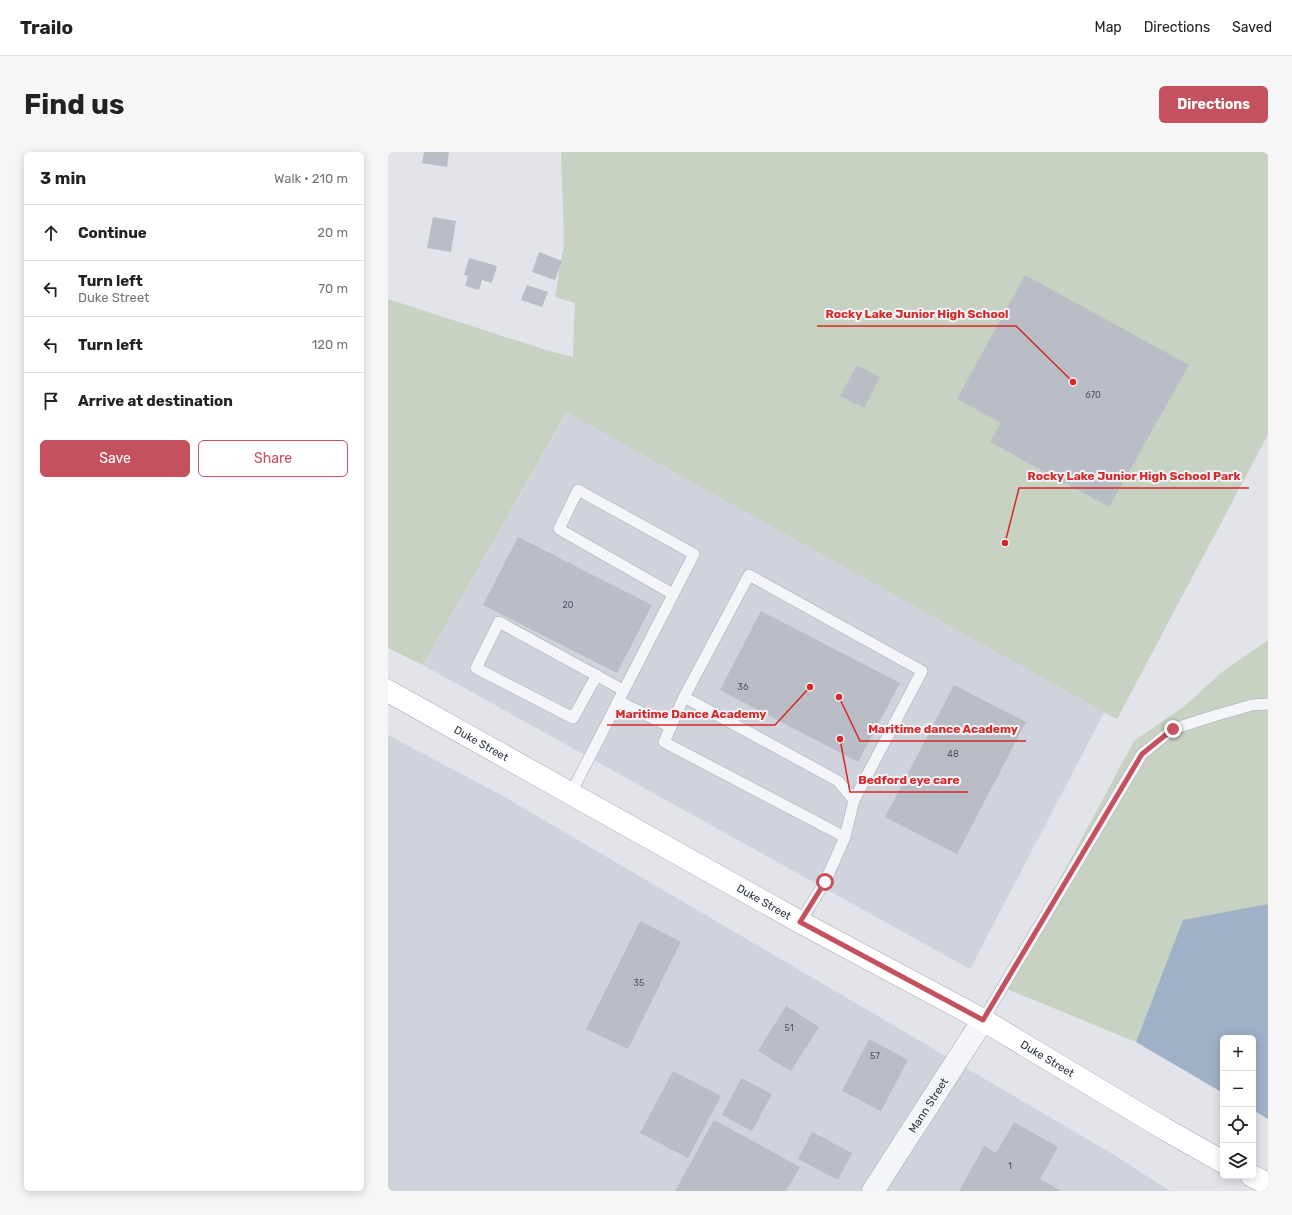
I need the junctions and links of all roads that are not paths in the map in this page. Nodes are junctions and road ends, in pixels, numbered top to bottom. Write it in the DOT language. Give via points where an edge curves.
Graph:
graph roads {
  1 [pos="674,594"];
  2 [pos="597,675"];
  3 [pos="624,690"];
  4 [pos="388,691"];
  5 [pos="684,698"];
  6 [pos="618,701"];
  7 [pos="1268,704"];
  8 [pos="670,727"];
  9 [pos="570,793"];
  10 [pos="854,800"];
  11 [pos="845,837"];
  12 [pos="800,922"];
  13 [pos="983,1020"];
  14 [pos="1220,1160"];
  15 [pos="1256,1178"];
  16 [pos="1268,1184"];
  17 [pos="873,1191"];
  1 -- 1 [label="lane" via="694,554 578,490 559,529"];
  1 -- 3 [label="lane"];
  2 -- 2 [label="lane" via="499,622 476,668 572,718"];
  2 -- 3 [label="lane"];
  3 -- 6 [label="lane"];
  4 -- 9 [label="main road, Duke Street"];
  5 -- 8 [label="lane"];
  5 -- 10 [label="lane" via="838,781"];
  5 -- 10 [label="lane" via="749,575 922,671"];
  6 -- 8 [label="lane"];
  6 -- 9 [label="lane"];
  7 -- 13 [label="lane" via="1252,705 1173,729 1142,754"];
  8 -- 11 [label="lane" via="664,742"];
  9 -- 12 [label="main road, Duke Street"];
  10 -- 11 [label="lane"];
  11 -- 12 [label="lane" via="825,882"];
  12 -- 13 [label="main road, Duke Street"];
  13 -- 14 [label="main road, Duke Street"];
  13 -- 17 [label="street, Mann Street"];
  15 -- 16 [label="main road"];
}
